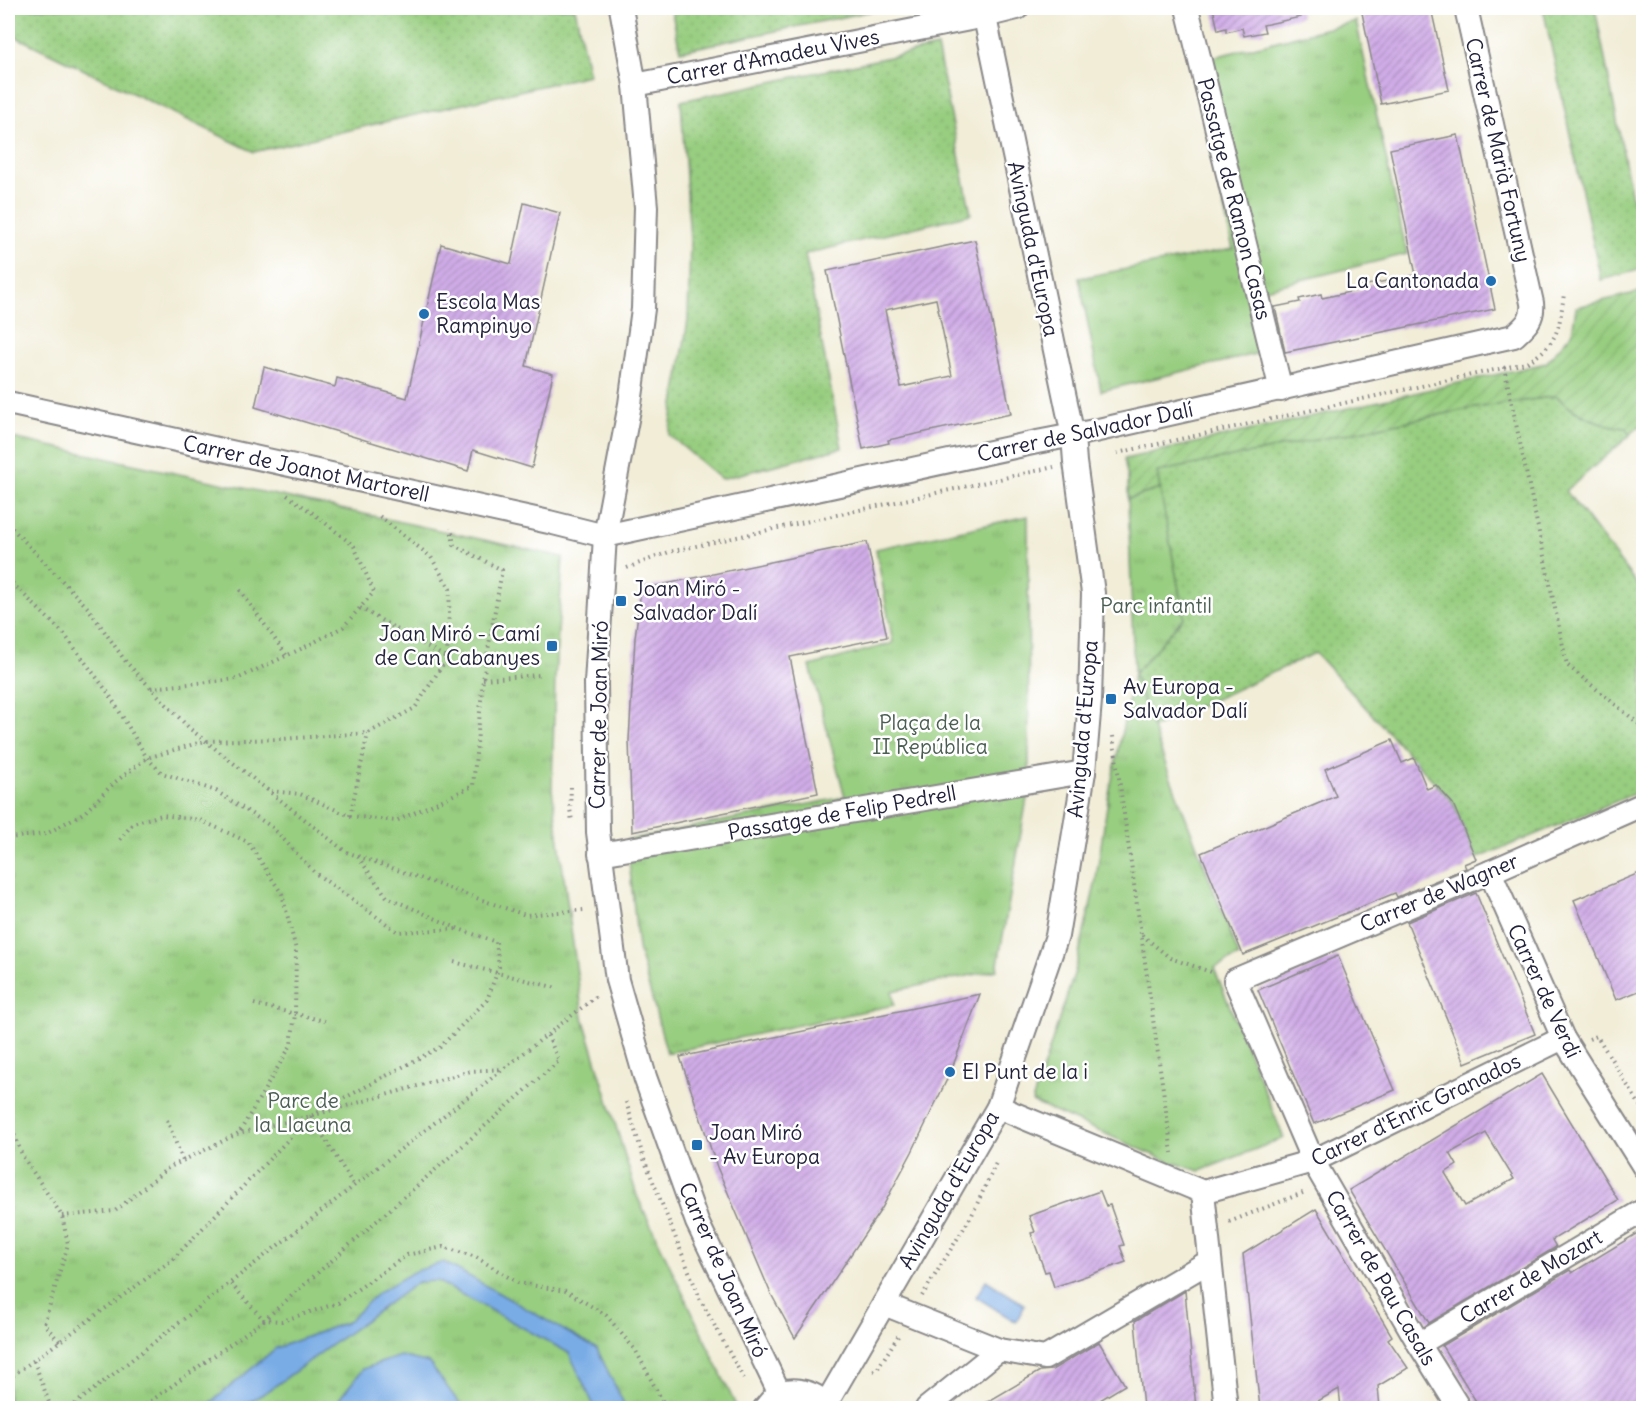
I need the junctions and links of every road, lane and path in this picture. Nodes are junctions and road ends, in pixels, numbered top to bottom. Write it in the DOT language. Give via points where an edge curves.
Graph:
graph roads {
  1 [pos="621,8"];
  2 [pos="1017,8"];
  3 [pos="1187,8"];
  4 [pos="1466,8"];
  5 [pos="984,12"];
  6 [pos="635,85"];
  7 [pos="1531,292"];
  8 [pos="1504,367"];
  9 [pos="1281,390"];
  10 [pos="8,403"];
  11 [pos="1073,436"];
  12 [pos="284,493"];
  13 [pos="379,516"];
  14 [pos="8,524"];
  15 [pos="451,528"];
  16 [pos="604,536"];
  17 [pos="8,579"];
  18 [pos="240,590"];
  19 [pos="360,608"];
  20 [pos="287,656"];
  21 [pos="447,658"];
  22 [pos="540,675"];
  23 [pos="483,679"];
  24 [pos="151,688"];
  25 [pos="1644,728"];
  26 [pos="1112,730"];
  27 [pos="368,733"];
  28 [pos="204,741"];
  29 [pos="147,758"];
  30 [pos="1084,772"];
  31 [pos="269,791"];
  32 [pos="1644,804"];
  33 [pos="350,816"];
  34 [pos="8,838"];
  35 [pos="120,840"];
  36 [pos="600,854"];
  37 [pos="358,856"];
  38 [pos="1490,872"];
  39 [pos="585,910"];
  40 [pos="459,929"];
  41 [pos="1141,935"];
  42 [pos="454,962"];
  43 [pos="497,973"];
  44 [pos="1234,980"];
  45 [pos="557,988"];
  46 [pos="598,994"];
  47 [pos="254,1004"];
  48 [pos="296,1014"];
  49 [pos="325,1021"];
  50 [pos="1588,1030"];
  51 [pos="547,1034"];
  52 [pos="1597,1036"];
  53 [pos="1566,1043"];
  54 [pos="503,1069"];
  55 [pos="998,1107"];
  56 [pos="1644,1112"];
  57 [pos="311,1116"];
  58 [pos="8,1118"];
  59 [pos="167,1120"];
  60 [pos="239,1133"];
  61 [pos="999,1155"];
  62 [pos="183,1161"];
  63 [pos="1313,1161"];
  64 [pos="1644,1167"];
  65 [pos="1176,1181"];
  66 [pos="354,1186"];
  67 [pos="1314,1188"];
  68 [pos="1203,1192"];
  69 [pos="1644,1210"];
  70 [pos="62,1216"];
  71 [pos="1207,1231"];
  72 [pos="1210,1261"];
  73 [pos="231,1284"];
  74 [pos="884,1304"];
  75 [pos="911,1315"];
  76 [pos="264,1320"];
  77 [pos="60,1342"];
  78 [pos="1419,1344"];
  79 [pos="999,1350"];
  80 [pos="34,1361"];
  81 [pos="872,1372"];
  82 [pos="8,1379"];
  83 [pos="772,1401"];
  84 [pos="827,1406"];
  85 [pos="51,1408"];
  86 [pos="70,1408"];
  87 [pos="141,1408"];
  88 [pos="666,1408"];
  89 [pos="927,1408"];
  90 [pos="1226,1408"];
  91 [pos="1459,1408"];
  1 -- 6 [label="street, Carrer de Joan Miró"];
  2 -- 5 [label="street, Carrer d'Amadeu Vives"];
  3 -- 9 [label="street, Passatge de Ramon Casas"];
  4 -- 7 [label="street, Carrer de Marià Fortuny"];
  5 -- 6 [label="street, Carrer d'Amadeu Vives"];
  5 -- 11 [label="street, Avinguda d'Europa"];
  6 -- 16 [label="street, Carrer de Joan Miró" via="646,207 642,309 630,404"];
  7 -- 9 [label="street, Carrer de Salvador Dalí" via="1530,322 1514,336"];
  8 -- 25 [label="path" via="1567,665"];
  9 -- 11 [label="street, Carrer de Salvador Dalí"];
  10 -- 16 [label="street, Carrer de Joanot Martorell"];
  11 -- 16 [label="street, Carrer de Salvador Dalí"];
  11 -- 30 [label="street, Avinguda d'Europa" via="1093,593"];
  12 -- 19 [label="path" via="354,546 374,592"];
  13 -- 21 [label="path" via="431,557 450,589"];
  14 -- 24 [label="path" via="88,608 126,662"];
  15 -- 23 [label="path" via="454,545 502,570"];
  16 -- 36 [label="street, Carrer de Joan Miró" via="596,683"];
  17 -- 29 [label="path" via="63,634 109,694"];
  18 -- 20 [label="path"];
  19 -- 20 [label="path" via="343,627"];
  19 -- 21 [label="path"];
  20 -- 24 [label="path" via="237,679"];
  21 -- 27 [label="path" via="415,708"];
  22 -- 23 [label="path"];
  23 -- 33 [label="path" via="473,786 396,821"];
  24 -- 28 [label="path"];
  26 -- 41 [label="path"];
  27 -- 28 [label="path"];
  27 -- 33 [label="path"];
  28 -- 29 [label="path"];
  28 -- 31 [label="path"];
  29 -- 34 [label="path" via="85,812 46,834"];
  29 -- 40 [label="path" via="162,773 216,791 273,827 315,873 398,932"];
  30 -- 36 [label="street, Passatge de Felip Pedrell"];
  30 -- 55 [label="street, Avinguda d'Europa" via="1057,936"];
  31 -- 33 [label="path" via="300,794"];
  31 -- 37 [label="path" via="346,852"];
  32 -- 38 [label="street, Carrer de Wagner"];
  35 -- 48 [label="path" via="133,823 162,815 200,820 248,843 282,894 296,950"];
  36 -- 83 [label="street, Carrer de Joan Miró" via="616,980 645,1077 697,1222"];
  37 -- 39 [label="path" via="525,915"];
  37 -- 40 [label="path" via="387,897"];
  38 -- 44 [label="street, Carrer de Wagner"];
  38 -- 53 [label="street, Carrer de Verdi"];
  40 -- 43 [label="path" via="496,942"];
  41 -- 44 [label="path" via="1170,958"];
  41 -- 65 [label="path"];
  42 -- 43 [label="path"];
  43 -- 45 [label="path"];
  43 -- 57 [label="path" via="488,1000 440,1047"];
  44 -- 63 [label="street, Carrer de Pau Casals"];
  46 -- 51 [label="path"];
  47 -- 48 [label="path"];
  48 -- 49 [label="path"];
  48 -- 60 [label="path" via="291,1045"];
  50 -- 52 [label="path"];
  51 -- 54 [label="path"];
  51 -- 76 [label="path" via="559,1061"];
  52 -- 53 [label="path"];
  52 -- 56 [label="path"];
  53 -- 63 [label="street, Carrer d'Enric Granados"];
  53 -- 64 [label="street, Carrer de Verdi"];
  54 -- 57 [label="path" via="471,1071"];
  54 -- 66 [label="path"];
  55 -- 65 [label="street"];
  55 -- 74 [label="street, Avinguda d'Europa"];
  57 -- 60 [label="path"];
  57 -- 66 [label="path"];
  57 -- 77 [label="path" via="172,1260"];
  58 -- 70 [label="path" via="22,1155"];
  59 -- 62 [label="path"];
  60 -- 62 [label="path"];
  61 -- 75 [label="path" via="972,1215"];
  62 -- 70 [label="path" via="168,1168 115,1211"];
  63 -- 68 [label="street, Carrer d'Enric Granados"];
  63 -- 78 [label="street, Carrer de Pau Casals"];
  65 -- 68 [label="street"];
  66 -- 73 [label="path"];
  67 -- 71 [label="path"];
  68 -- 71 [label="street"];
  69 -- 78 [label="street, Carrer de Mozart"];
  70 -- 77 [label="path" via="68,1244 44,1324"];
  71 -- 72 [label="street"];
  72 -- 79 [label="street" via="1045,1358"];
  72 -- 90 [label="street"];
  73 -- 76 [label="path"];
  73 -- 86 [label="path"];
  74 -- 75 [label="street"];
  74 -- 84 [label="street, Avinguda d'Europa"];
  75 -- 79 [label="street"];
  75 -- 81 [label="path"];
  76 -- 87 [label="path"];
  76 -- 88 [label="path" via="282,1321 338,1303 407,1255 442,1247 476,1257 518,1283 566,1291 606,1315 636,1351"];
  77 -- 80 [label="path"];
  78 -- 91 [label="street, Carrer de Pau Casals"];
  79 -- 89 [label="street"];
  80 -- 82 [label="path"];
  80 -- 85 [label="path"];
  83 -- 84 [label="street" via="800,1390"];
}
